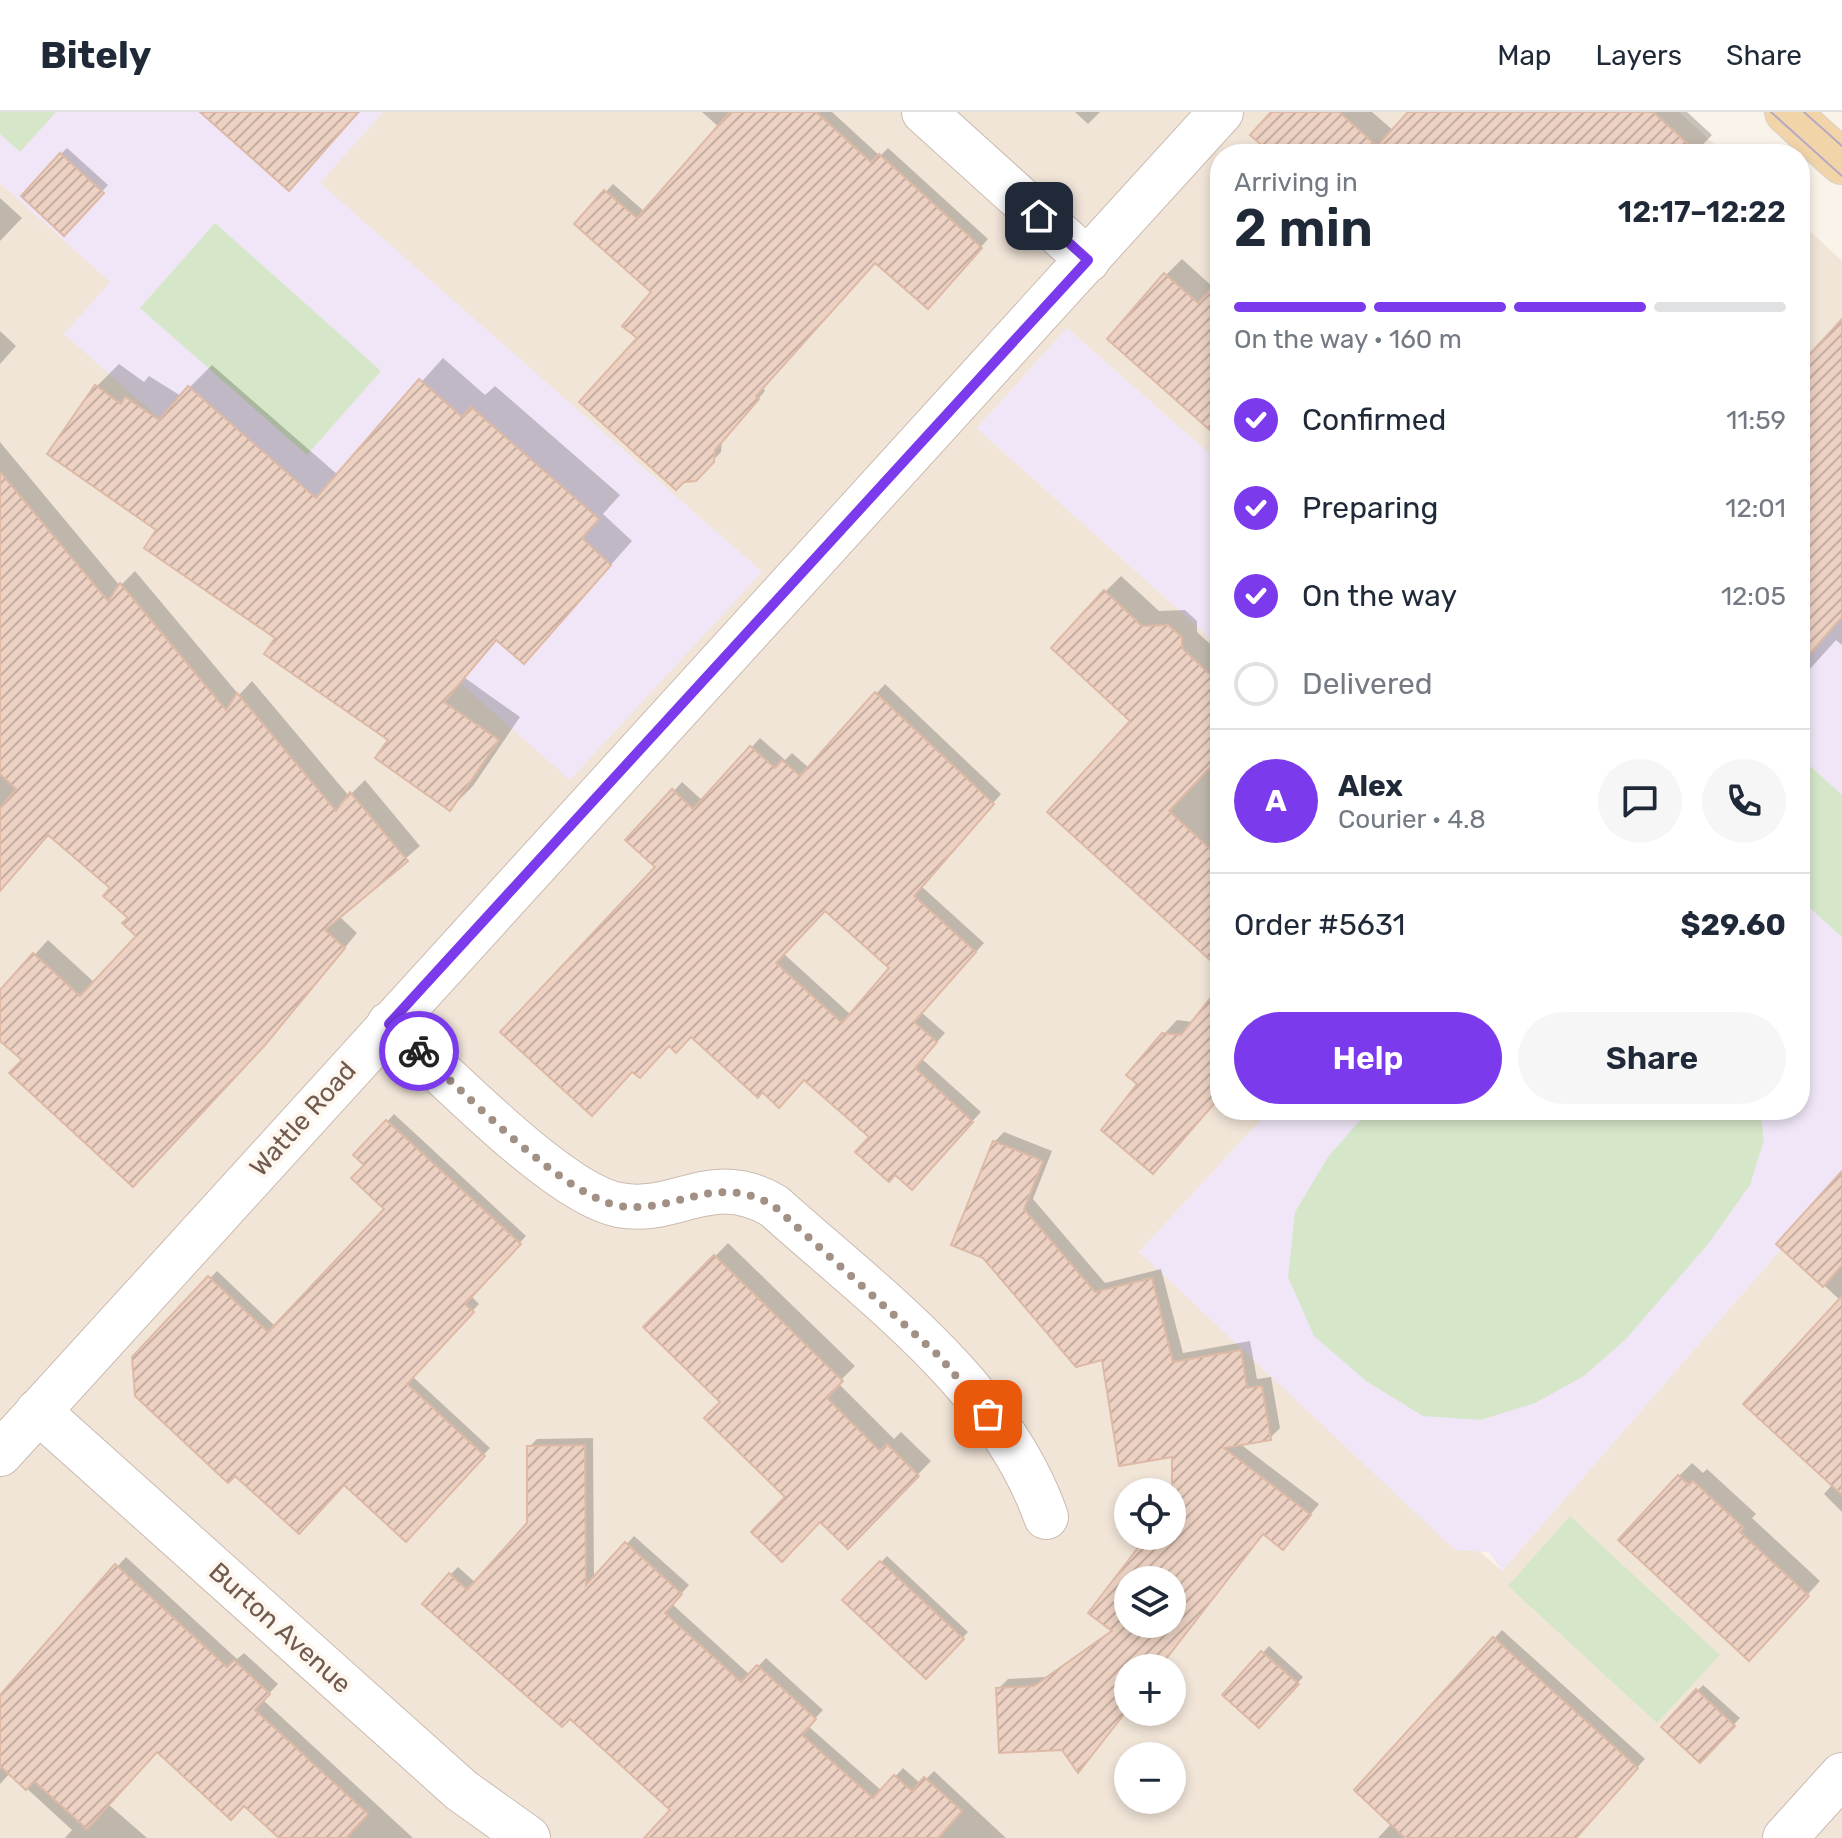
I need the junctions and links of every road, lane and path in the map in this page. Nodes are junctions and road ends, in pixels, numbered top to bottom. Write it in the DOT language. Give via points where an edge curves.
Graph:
graph roads {
  1 [pos="924,112"];
  2 [pos="1221,112"];
  3 [pos="1787,112"];
  4 [pos="1842,162"];
  5 [pos="1088,260"];
  6 [pos="389,1024"];
  7 [pos="38,1411"];
  8 [pos="0,1454"];
  9 [pos="1046,1517"];
  10 [pos="1842,1775"];
  11 [pos="528,1838"];
  12 [pos="1785,1838"];
  1 -- 5 [label="street"];
  2 -- 5 [label="street, Wattle Road"];
  3 -- 4 [label="main road"];
  5 -- 6 [label="street, Wattle Road"];
  6 -- 7 [label="street, Wattle Road"];
  6 -- 9 [label="street" via="580,1191 623,1206 736,1191 774,1206 939,1356 1018,1453"];
  7 -- 8 [label="street, Wattle Road"];
  7 -- 11 [label="street, Burton Avenue" via="461,1790"];
  10 -- 12 [label="street"];
}
